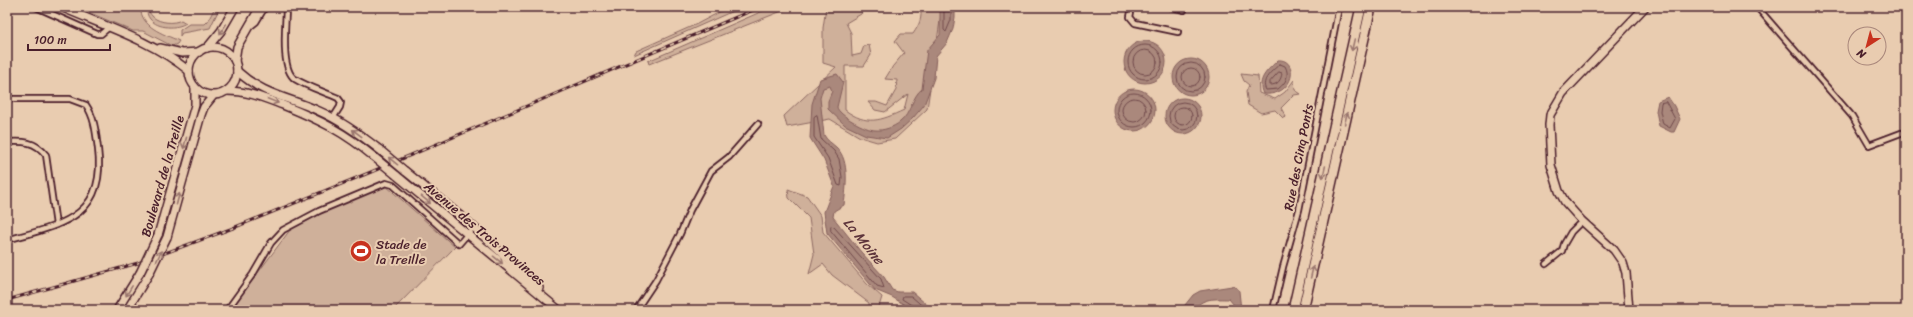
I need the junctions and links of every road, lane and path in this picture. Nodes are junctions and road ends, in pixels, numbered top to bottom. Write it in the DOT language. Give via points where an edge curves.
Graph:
graph roads {
  1 [pos="36,7"];
  2 [pos="61,7"];
  3 [pos="235,7"];
  4 [pos="260,7"];
  5 [pos="265,7"];
  6 [pos="286,7"];
  7 [pos="1132,7"];
  8 [pos="1172,7"];
  9 [pos="1339,7"];
  10 [pos="1361,7"];
  11 [pos="1371,7"];
  12 [pos="1644,7"];
  13 [pos="1757,7"];
  14 [pos="1184,10"];
  15 [pos="108,28"];
  16 [pos="248,29"];
  17 [pos="1178,32"];
  18 [pos="148,45"];
  19 [pos="207,48"];
  20 [pos="198,52"];
  21 [pos="235,61"];
  22 [pos="189,71"];
  23 [pos="237,71"];
  24 [pos="195,88"];
  25 [pos="227,91"];
  26 [pos="213,96"];
  27 [pos="7,99"];
  28 [pos="333,118"];
  29 [pos="758,124"];
  30 [pos="1901,133"];
  31 [pos="7,142"];
  32 [pos="1582,221"];
  33 [pos="469,223"];
  34 [pos="56,225"];
  35 [pos="468,235"];
  36 [pos="7,240"];
  37 [pos="1546,264"];
  38 [pos="117,310"];
  39 [pos="127,310"];
  40 [pos="227,310"];
  41 [pos="560,310"];
  42 [pos="636,310"];
  43 [pos="1273,310"];
  44 [pos="1293,310"];
  45 [pos="1303,310"];
  46 [pos="1630,310"];
  1 -- 15 [label="street" via="97,34"];
  2 -- 15 [label="main road"];
  3 -- 19 [label="main road, one-way"];
  4 -- 16 [label="main road"];
  5 -- 16 [label="street" via="256,22"];
  6 -- 28 [label="street" via="286,62 290,73 295,79 338,98 341,102 340,107"];
  7 -- 17 [label="street" via="1130,17 1135,23"];
  8 -- 14 [label="street"];
  9 -- 43 [label="street, Rue des Cinq Ponts" via="1299,210"];
  10 -- 44 [label="highway, one-way"];
  45 -- 11 [label="highway, one-way"];
  12 -- 32 [label="main road" via="1563,92 1550,116 1549,146 1555,179 1565,202"];
  13 -- 30 [label="street" via="1852,116 1870,145"];
  15 -- 18 [label="main road"];
  16 -- 21 [label="main road" via="237,47"];
  18 -- 20 [label="main road" via="182,53"];
  18 -- 22 [label="main road"];
  19 -- 20 [label="main road"];
  19 -- 21 [label="main road" via="223,49"];
  20 -- 22 [label="main road"];
  21 -- 23 [label="main road"];
  22 -- 24 [label="main road"];
  23 -- 25 [label="main road" via="233,84"];
  23 -- 28 [label="main road" via="263,90"];
  24 -- 26 [label="main road"];
  24 -- 38 [label="main road, Boulevard de la Treille, one-way, bridge" via="195,105 158,235"];
  25 -- 26 [label="main road"];
  25 -- 35 [label="main road, Avenue des Trois Provinces, one-way, bridge" via="255,94 339,130"];
  39 -- 26 [label="main road, Boulevard de la Treille, one-way, bridge" via="167,237 201,115"];
  27 -- 34 [label="street" via="70,99 86,105 92,114 99,160 98,184 81,212"];
  33 -- 28 [label="main road, Avenue des Trois Provinces, one-way, bridge" via="380,150"];
  29 -- 42 [label="street" via="730,157 711,171 670,254"];
  31 -- 34 [label="street" via="29,142 39,147 46,155"];
  32 -- 37 [label="street" via="1570,232 1562,251"];
  32 -- 46 [label="main road" via="1614,250 1623,263"];
  33 -- 35 [label="street" via="471,230"];
  33 -- 41 [label="main road, Avenue des Trois Provinces"];
  34 -- 36 [label="street"];
  35 -- 40 [label="street" via="458,244 393,185 386,183 319,211 283,230 272,242"];
  35 -- 41 [label="main road, Avenue des Trois Provinces, one-way"];
}
